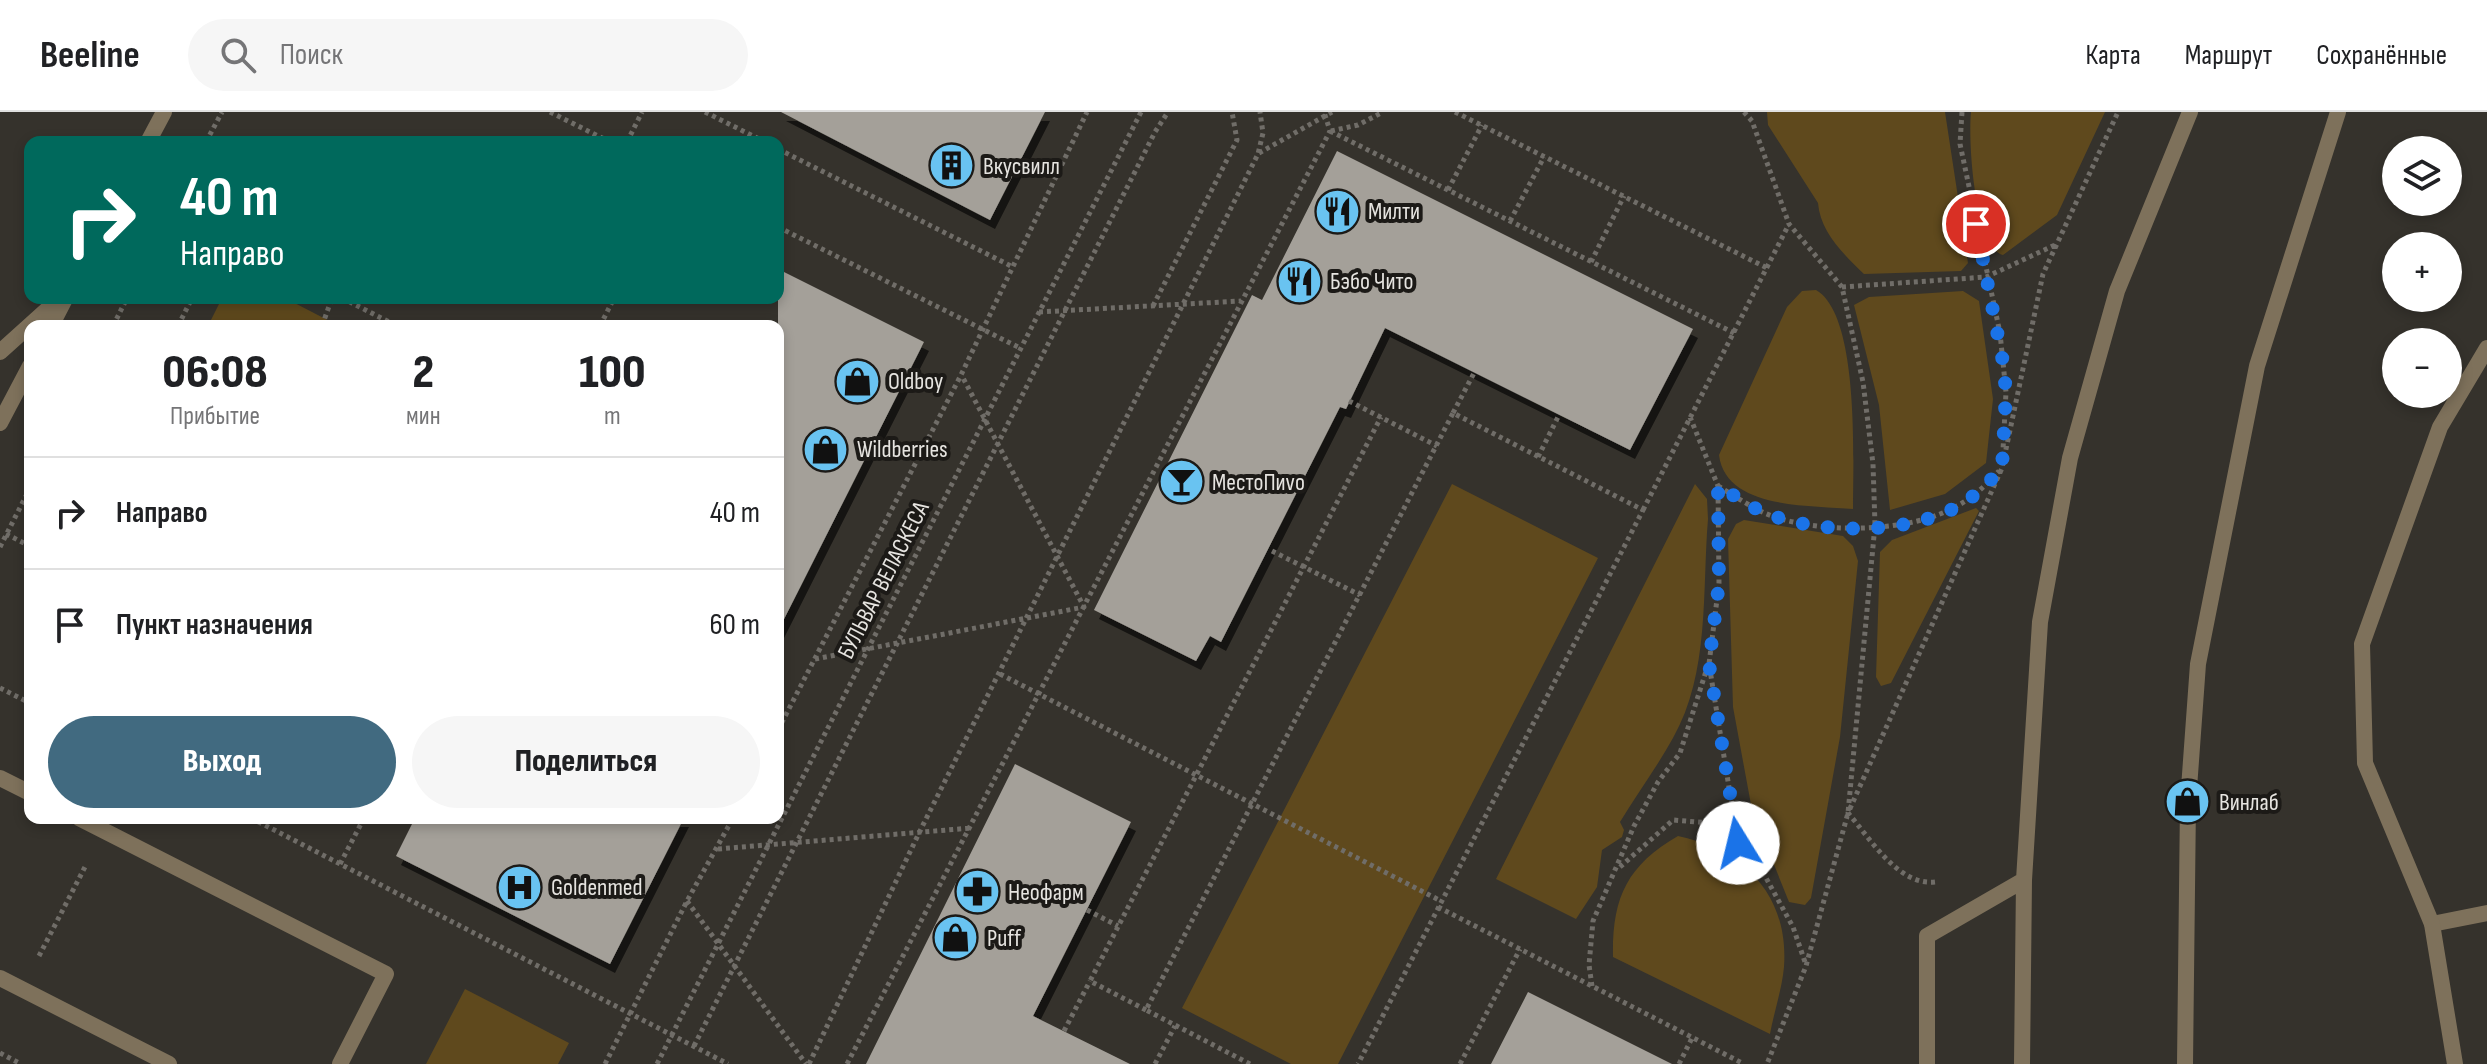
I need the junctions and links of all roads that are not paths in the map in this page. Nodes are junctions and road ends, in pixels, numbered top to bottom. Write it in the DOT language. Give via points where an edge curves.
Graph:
graph roads {
  1 [pos="164,112"];
  2 [pos="2190,112"];
  3 [pos="2338,112"];
  4 [pos="151,136"];
  5 [pos="56,304"];
  6 [pos="37,320"];
  7 [pos="24,331"];
  8 [pos="2487,348"];
  9 [pos="0,352"];
  10 [pos="24,377"];
  11 [pos="0,423"];
  12 [pos="0,778"];
  13 [pos="24,790"];
  14 [pos="91,824"];
  15 [pos="2024,880"];
  16 [pos="2487,913"];
  17 [pos="2432,924"];
  18 [pos="0,978"];
  19 [pos="169,1064"];
  20 [pos="340,1064"];
  21 [pos="1927,1064"];
  22 [pos="2022,1064"];
  23 [pos="2185,1064"];
  24 [pos="2455,1064"];
  1 -- 4 [label="street"];
  2 -- 15 [label="street" via="2117,291 2070,458 2040,622"];
  3 -- 23 [label="street" via="2257,366 2198,664 2188,802"];
  5 -- 6 [label="street"];
  7 -- 9 [label="street"];
  8 -- 17 [label="street" via="2440,427 2362,644 2365,763"];
  10 -- 11 [label="street"];
  12 -- 13 [label="street"];
  14 -- 20 [label="street" via="386,974"];
  15 -- 21 [label="street" via="1927,936"];
  15 -- 22 [label="street"];
  16 -- 17 [label="street"];
  17 -- 24 [label="street"];
  18 -- 19 [label="street"];
}
